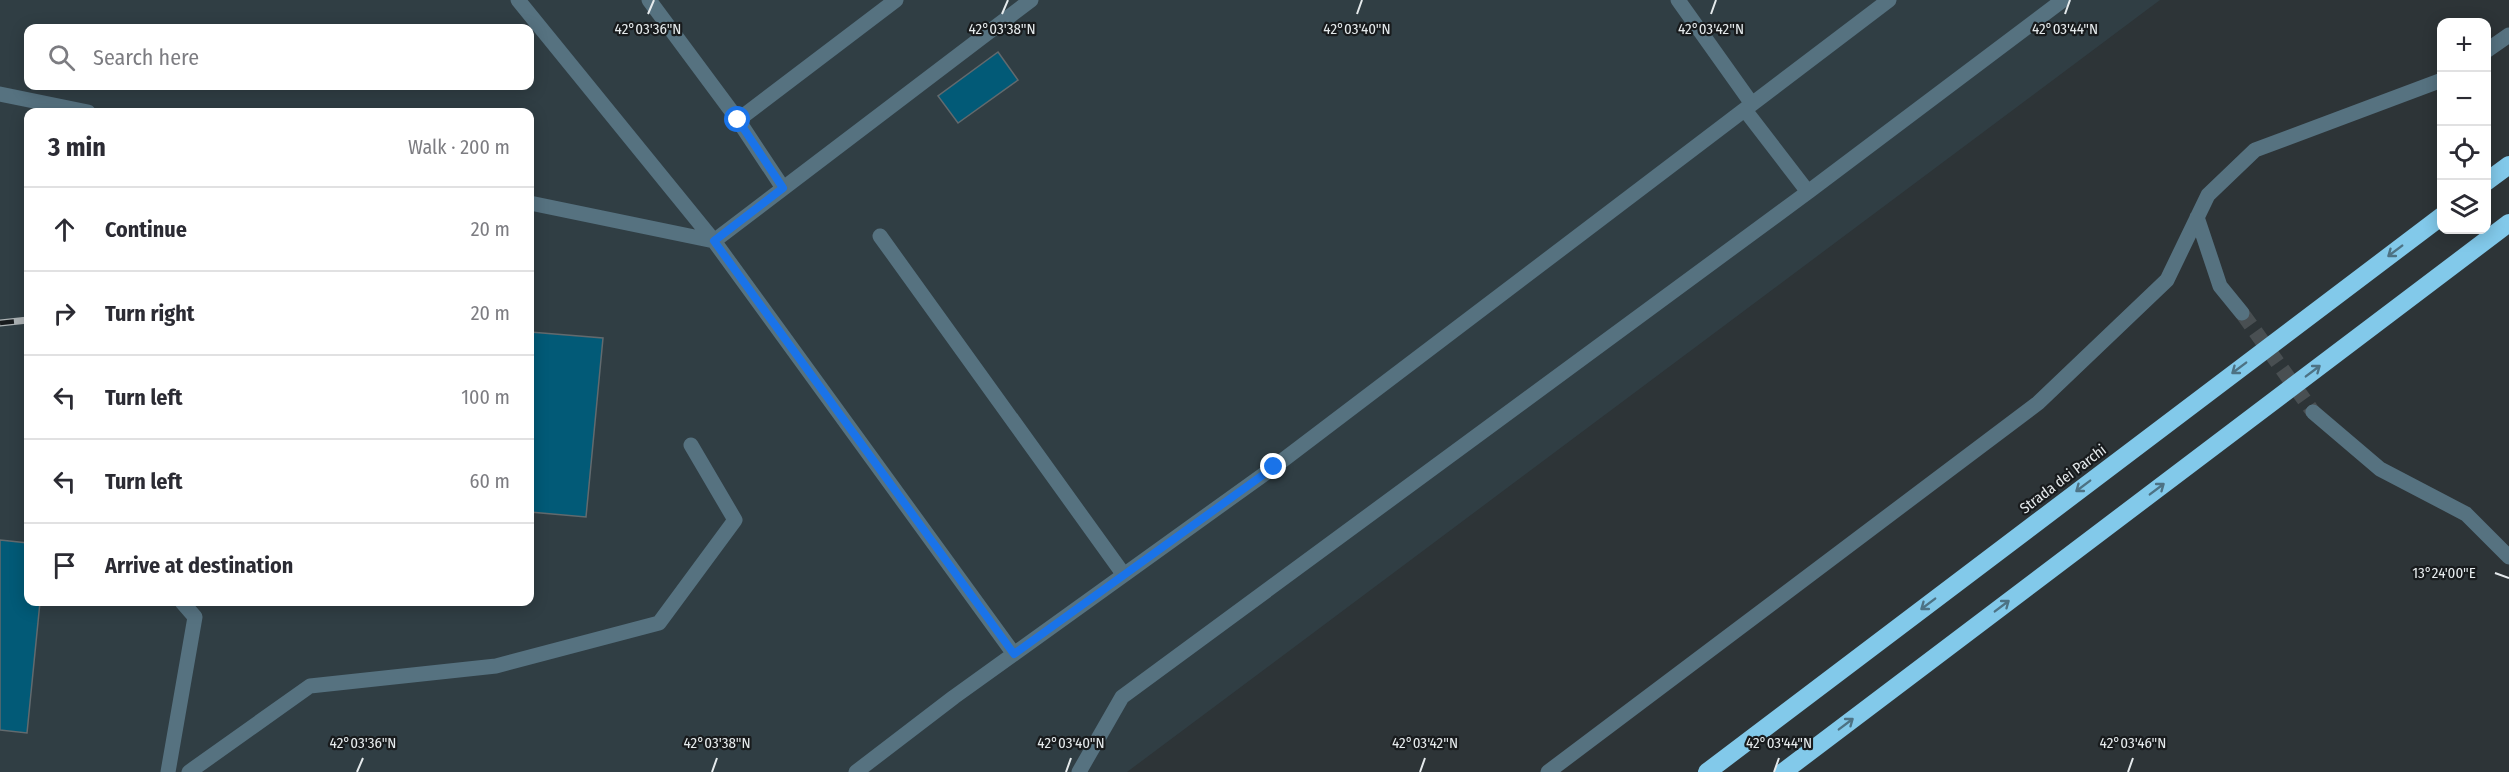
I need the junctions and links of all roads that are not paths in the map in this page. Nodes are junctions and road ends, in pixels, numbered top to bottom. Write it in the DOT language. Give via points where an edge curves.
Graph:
graph roads {
  1 [pos="518,0"];
  2 [pos="649,0"];
  3 [pos="896,0"];
  4 [pos="1031,0"];
  5 [pos="1678,0"];
  6 [pos="1889,0"];
  7 [pos="2063,0"];
  8 [pos="2509,35"];
  9 [pos="2491,48"];
  10 [pos="2437,82"];
  11 [pos="0,94"];
  12 [pos="1748,107"];
  13 [pos="68,108"];
  14 [pos="738,120"];
  15 [pos="2509,165"];
  16 [pos="2490,180"];
  17 [pos="783,188"];
  18 [pos="1808,192"];
  19 [pos="534,204"];
  20 [pos="2197,217"];
  21 [pos="2437,220"];
  22 [pos="2509,224"];
  23 [pos="880,236"];
  24 [pos="714,241"];
  25 [pos="2242,313"];
  26 [pos="2313,412"];
  27 [pos="691,445"];
  28 [pos="2509,556"];
  29 [pos="1124,575"];
  30 [pos="185,606"];
  31 [pos="1014,654"];
  32 [pos="168,772"];
  33 [pos="189,772"];
  34 [pos="856,772"];
  35 [pos="1079,772"];
  36 [pos="1548,772"];
  37 [pos="1707,772"];
  38 [pos="1783,772"];
  1 -- 24 [label="lane"];
  2 -- 14 [label="lane"];
  3 -- 14 [label="lane"];
  4 -- 17 [label="lane"];
  5 -- 12 [label="lane"];
  6 -- 12 [label="lane"];
  7 -- 18 [label="lane"];
  8 -- 9 [label="lane"];
  10 -- 20 [label="lane" via="2255,150 2208,195"];
  11 -- 13 [label="lane"];
  12 -- 18 [label="lane"];
  12 -- 29 [label="lane" via="1284,460"];
  14 -- 17 [label="lane"];
  15 -- 16 [label="highway"];
  17 -- 24 [label="lane"];
  18 -- 35 [label="lane" via="1122,697"];
  19 -- 24 [label="lane"];
  20 -- 25 [label="lane" via="2220,286"];
  20 -- 36 [label="lane" via="2167,280 2038,403"];
  21 -- 37 [label="highway, Strada dei Parchi, one-way"];
  38 -- 22 [label="highway, one-way"];
  23 -- 29 [label="lane"];
  24 -- 31 [label="lane"];
  26 -- 28 [label="lane" via="2380,469 2466,514"];
  27 -- 33 [label="lane" via="735,520 659,623 496,666 310,686"];
  29 -- 31 [label="lane"];
  30 -- 32 [label="lane" via="195,617"];
  31 -- 34 [label="lane"];
}
